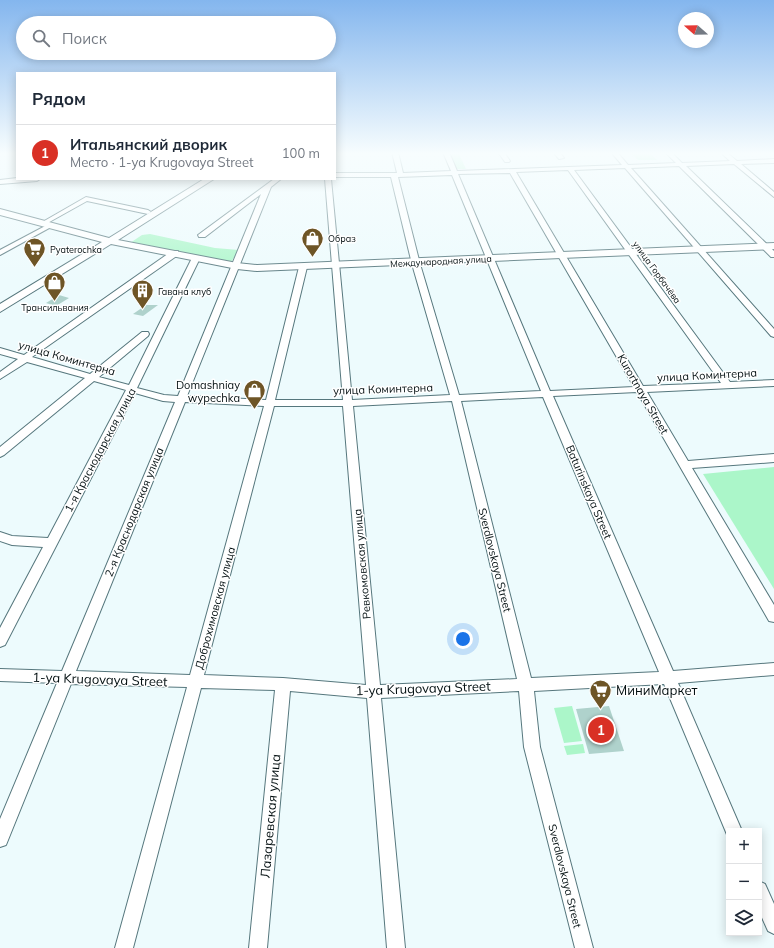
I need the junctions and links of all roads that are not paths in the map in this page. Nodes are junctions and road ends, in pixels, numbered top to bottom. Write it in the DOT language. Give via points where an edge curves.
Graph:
graph roads {
  1 [pos="93,196"];
  2 [pos="174,196"];
  3 [pos="181,196"];
  4 [pos="254,196"];
  5 [pos="264,196"];
  6 [pos="329,196"];
  7 [pos="401,196"];
  8 [pos="465,196"];
  9 [pos="527,196"];
  10 [pos="590,196"];
  11 [pos="653,196"];
  12 [pos="715,196"];
  13 [pos="86,199"];
  14 [pos="0,212"];
  15 [pos="148,212"];
  16 [pos="46,225"];
  17 [pos="202,235"];
  18 [pos="106,240"];
  19 [pos="769,246"];
  20 [pos="699,249"];
  21 [pos="630,252"];
  22 [pos="0,253"];
  23 [pos="175,254"];
  24 [pos="561,255"];
  25 [pos="774,255"];
  26 [pos="196,258"];
  27 [pos="492,259"];
  28 [pos="415,262"];
  29 [pos="237,266"];
  30 [pos="335,266"];
  31 [pos="302,267"];
  32 [pos="0,302"];
  33 [pos="0,309"];
  34 [pos="145,334"];
  35 [pos="774,334"];
  36 [pos="0,351"];
  37 [pos="25,358"];
  38 [pos="0,376"];
  39 [pos="93,378"];
  40 [pos="774,383"];
  41 [pos="728,386"];
  42 [pos="132,389"];
  43 [pos="642,390"];
  44 [pos="547,394"];
  45 [pos="455,398"];
  46 [pos="180,400"];
  47 [pos="270,403"];
  48 [pos="348,403"];
  49 [pos="0,453"];
  50 [pos="774,458"];
  51 [pos="685,465"];
  52 [pos="0,536"];
  53 [pos="52,543"];
  54 [pos="774,617"];
  55 [pos="0,641"];
  56 [pos="774,669"];
  57 [pos="0,675"];
  58 [pos="66,677"];
  59 [pos="668,677"];
  60 [pos="196,682"];
  61 [pos="283,684"];
  62 [pos="526,685"];
  63 [pos="373,692"];
  64 [pos="733,828"];
  65 [pos="0,839"];
  66 [pos="762,897"];
  67 [pos="774,925"];
  68 [pos="124,948"];
  69 [pos="258,948"];
  70 [pos="396,948"];
  71 [pos="584,948"];
  1 -- 13 [label="street"];
  2 -- 15 [label="main road"];
  3 -- 18 [label="main road"];
  4 -- 17 [label="street"];
  5 -- 29 [label="street, 2-я Краснодарская улица"];
  6 -- 30 [label="street, Ревкомовская улица"];
  7 -- 28 [label="street, Sverdlovskaya Street"];
  8 -- 27 [label="street, Baturinskaya Street"];
  9 -- 24 [label="street, Kurortnaya Street"];
  10 -- 21 [label="street, улица Горбачёва"];
  11 -- 20 [label="street"];
  12 -- 19 [label="street"];
  13 -- 15 [label="street"];
  13 -- 16 [label="street"];
  14 -- 16 [label="main road, Международная улица"];
  15 -- 18 [label="main road"];
  16 -- 18 [label="main road, Международная улица"];
  16 -- 22 [label="street"];
  18 -- 23 [label="main road, Международная улица"];
  18 -- 32 [label="main road"];
  18 -- 33 [label="main road"];
  19 -- 20 [label="main road, Международная улица"];
  19 -- 25 [label="street"];
  20 -- 21 [label="main road, Международная улица"];
  20 -- 35 [label="street"];
  21 -- 24 [label="main road, Международная улица"];
  21 -- 41 [label="street, улица Горбачёва"];
  23 -- 26 [label="main road, Международная улица"];
  23 -- 37 [label="street"];
  24 -- 27 [label="main road, Международная улица"];
  24 -- 43 [label="street, Kurortnaya Street"];
  26 -- 29 [label="main road, Международная улица"];
  26 -- 42 [label="street, 1-я Краснодарская улица"];
  27 -- 28 [label="main road, Международная улица"];
  27 -- 44 [label="street, Baturinskaya Street"];
  28 -- 30 [label="main road, Международная улица"];
  28 -- 45 [label="street, Sverdlovskaya Street"];
  29 -- 31 [label="main road, Международная улица"];
  29 -- 46 [label="street, 2-я Краснодарская улица"];
  30 -- 31 [label="main road, Международная улица"];
  30 -- 48 [label="street, Ревкомовская улица"];
  31 -- 47 [label="street, Доброхимовская улица"];
  34 -- 39 [label="street"];
  36 -- 37 [label="street, улица Коминтерна"];
  37 -- 38 [label="street"];
  37 -- 39 [label="street, улица Коминтерна"];
  39 -- 42 [label="street, улица Коминтерна"];
  39 -- 49 [label="street"];
  40 -- 41 [label="street, улица Коминтерна"];
  41 -- 43 [label="street, улица Коминтерна"];
  42 -- 46 [label="street, улица Коминтерна"];
  42 -- 53 [label="street, 1-я Краснодарская улица"];
  43 -- 44 [label="street, улица Коминтерна"];
  43 -- 51 [label="street, Kurortnaya Street"];
  44 -- 45 [label="street, улица Коминтерна"];
  44 -- 59 [label="street, Baturinskaya Street"];
  45 -- 48 [label="street, улица Коминтерна"];
  45 -- 62 [label="street, Sverdlovskaya Street"];
  46 -- 47 [label="street, улица Коминтерна"];
  46 -- 58 [label="street, 2-я Краснодарская улица"];
  47 -- 48 [label="street, улица Коминтерна"];
  47 -- 60 [label="street, Доброхимовская улица"];
  48 -- 63 [label="street, Ревкомовская улица"];
  50 -- 51 [label="street"];
  51 -- 54 [label="street, Kurortnaya Street"];
  52 -- 53 [label="street" via="12,540"];
  53 -- 55 [label="street, 1-я Краснодарская улица"];
  56 -- 59 [label="street, 1-ya Krugovaya Street"];
  57 -- 58 [label="street, 1-ya Krugovaya Street"];
  58 -- 60 [label="street, 1-ya Krugovaya Street"];
  58 -- 65 [label="street, 2-я Краснодарская улица"];
  59 -- 62 [label="street, 1-ya Krugovaya Street"];
  59 -- 64 [label="street, Baturinskaya Street"];
  60 -- 61 [label="street, 1-ya Krugovaya Street"];
  60 -- 68 [label="street, Доброхимовская улица"];
  61 -- 63 [label="street, 1-ya Krugovaya Street"];
  61 -- 69 [label="street, Лазаревская улица"];
  62 -- 63 [label="street, 1-ya Krugovaya Street"];
  62 -- 71 [label="street, Sverdlovskaya Street" via="532,747"];
  63 -- 70 [label="street, Ревкомовская улица"];
  66 -- 67 [label="street"];
}
